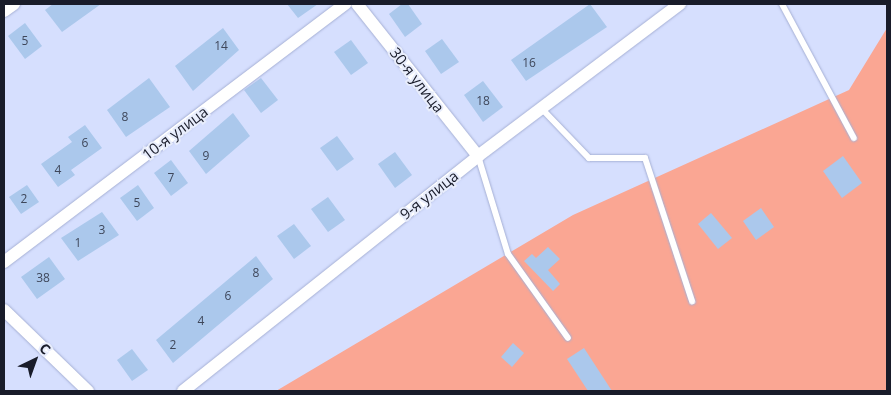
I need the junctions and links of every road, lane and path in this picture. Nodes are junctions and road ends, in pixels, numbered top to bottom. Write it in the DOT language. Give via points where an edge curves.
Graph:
graph roads {
  1 [pos="14,4"];
  2 [pos="346,4"];
  3 [pos="357,4"];
  4 [pos="680,4"];
  5 [pos="782,4"];
  6 [pos="4,11"];
  7 [pos="542,109"];
  8 [pos="854,138"];
  9 [pos="478,156"];
  10 [pos="4,262"];
  11 [pos="692,301"];
  12 [pos="4,310"];
  13 [pos="568,338"];
  14 [pos="88,391"];
  15 [pos="183,391"];
  1 -- 6 [label="street"];
  2 -- 10 [label="street, 10-я улица"];
  3 -- 9 [label="street, 30-я улица"];
  4 -- 7 [label="street, 9-я улица"];
  5 -- 8 [label="lane"];
  7 -- 9 [label="street, 9-я улица"];
  7 -- 11 [label="lane" via="589,158 645,158"];
  9 -- 13 [label="lane" via="508,254"];
  9 -- 15 [label="street, 9-я улица"];
  12 -- 14 [label="street"];
}
